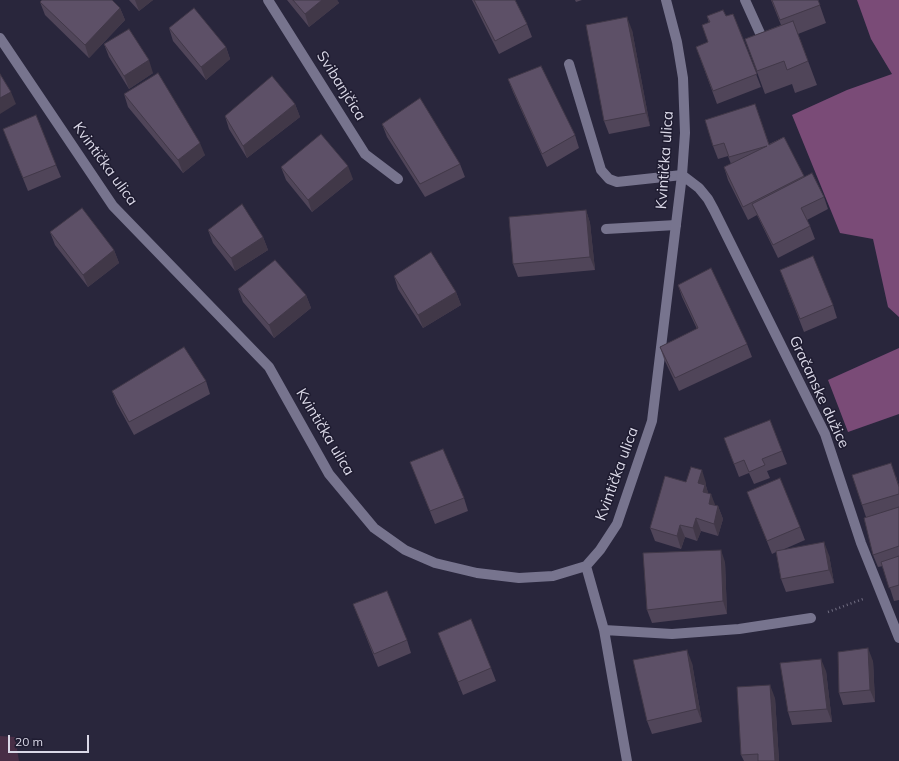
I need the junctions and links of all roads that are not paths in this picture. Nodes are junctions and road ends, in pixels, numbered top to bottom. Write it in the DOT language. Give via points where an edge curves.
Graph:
graph roads {
  1 [pos="268,0"];
  2 [pos="666,0"];
  3 [pos="745,0"];
  4 [pos="0,38"];
  5 [pos="764,42"];
  6 [pos="569,64"];
  7 [pos="682,175"];
  8 [pos="398,180"];
  9 [pos="676,225"];
  10 [pos="606,229"];
  11 [pos="586,566"];
  12 [pos="811,618"];
  13 [pos="604,630"];
  14 [pos="899,638"];
  15 [pos="627,761"];
  1 -- 8 [label="street, Svibanjčica" via="365,154"];
  2 -- 7 [label="street, Kvintička ulica" via="684,78 685,133"];
  3 -- 5 [label="street"];
  4 -- 11 [label="street, Kvintička ulica" via="113,206 269,367 329,474 374,528 411,553 435,563 477,574 519,578 553,576"];
  6 -- 7 [label="street" via="601,170 609,179 617,182"];
  7 -- 9 [label="street, Kvintička ulica"];
  7 -- 14 [label="street, Gračanske dužice" via="708,199 825,434 861,543"];
  9 -- 10 [label="street"];
  9 -- 11 [label="street, Kvintička ulica" via="652,421 617,524"];
  11 -- 13 [label="street"];
  12 -- 13 [label="street" via="739,629 672,634"];
  13 -- 15 [label="street"];
}
